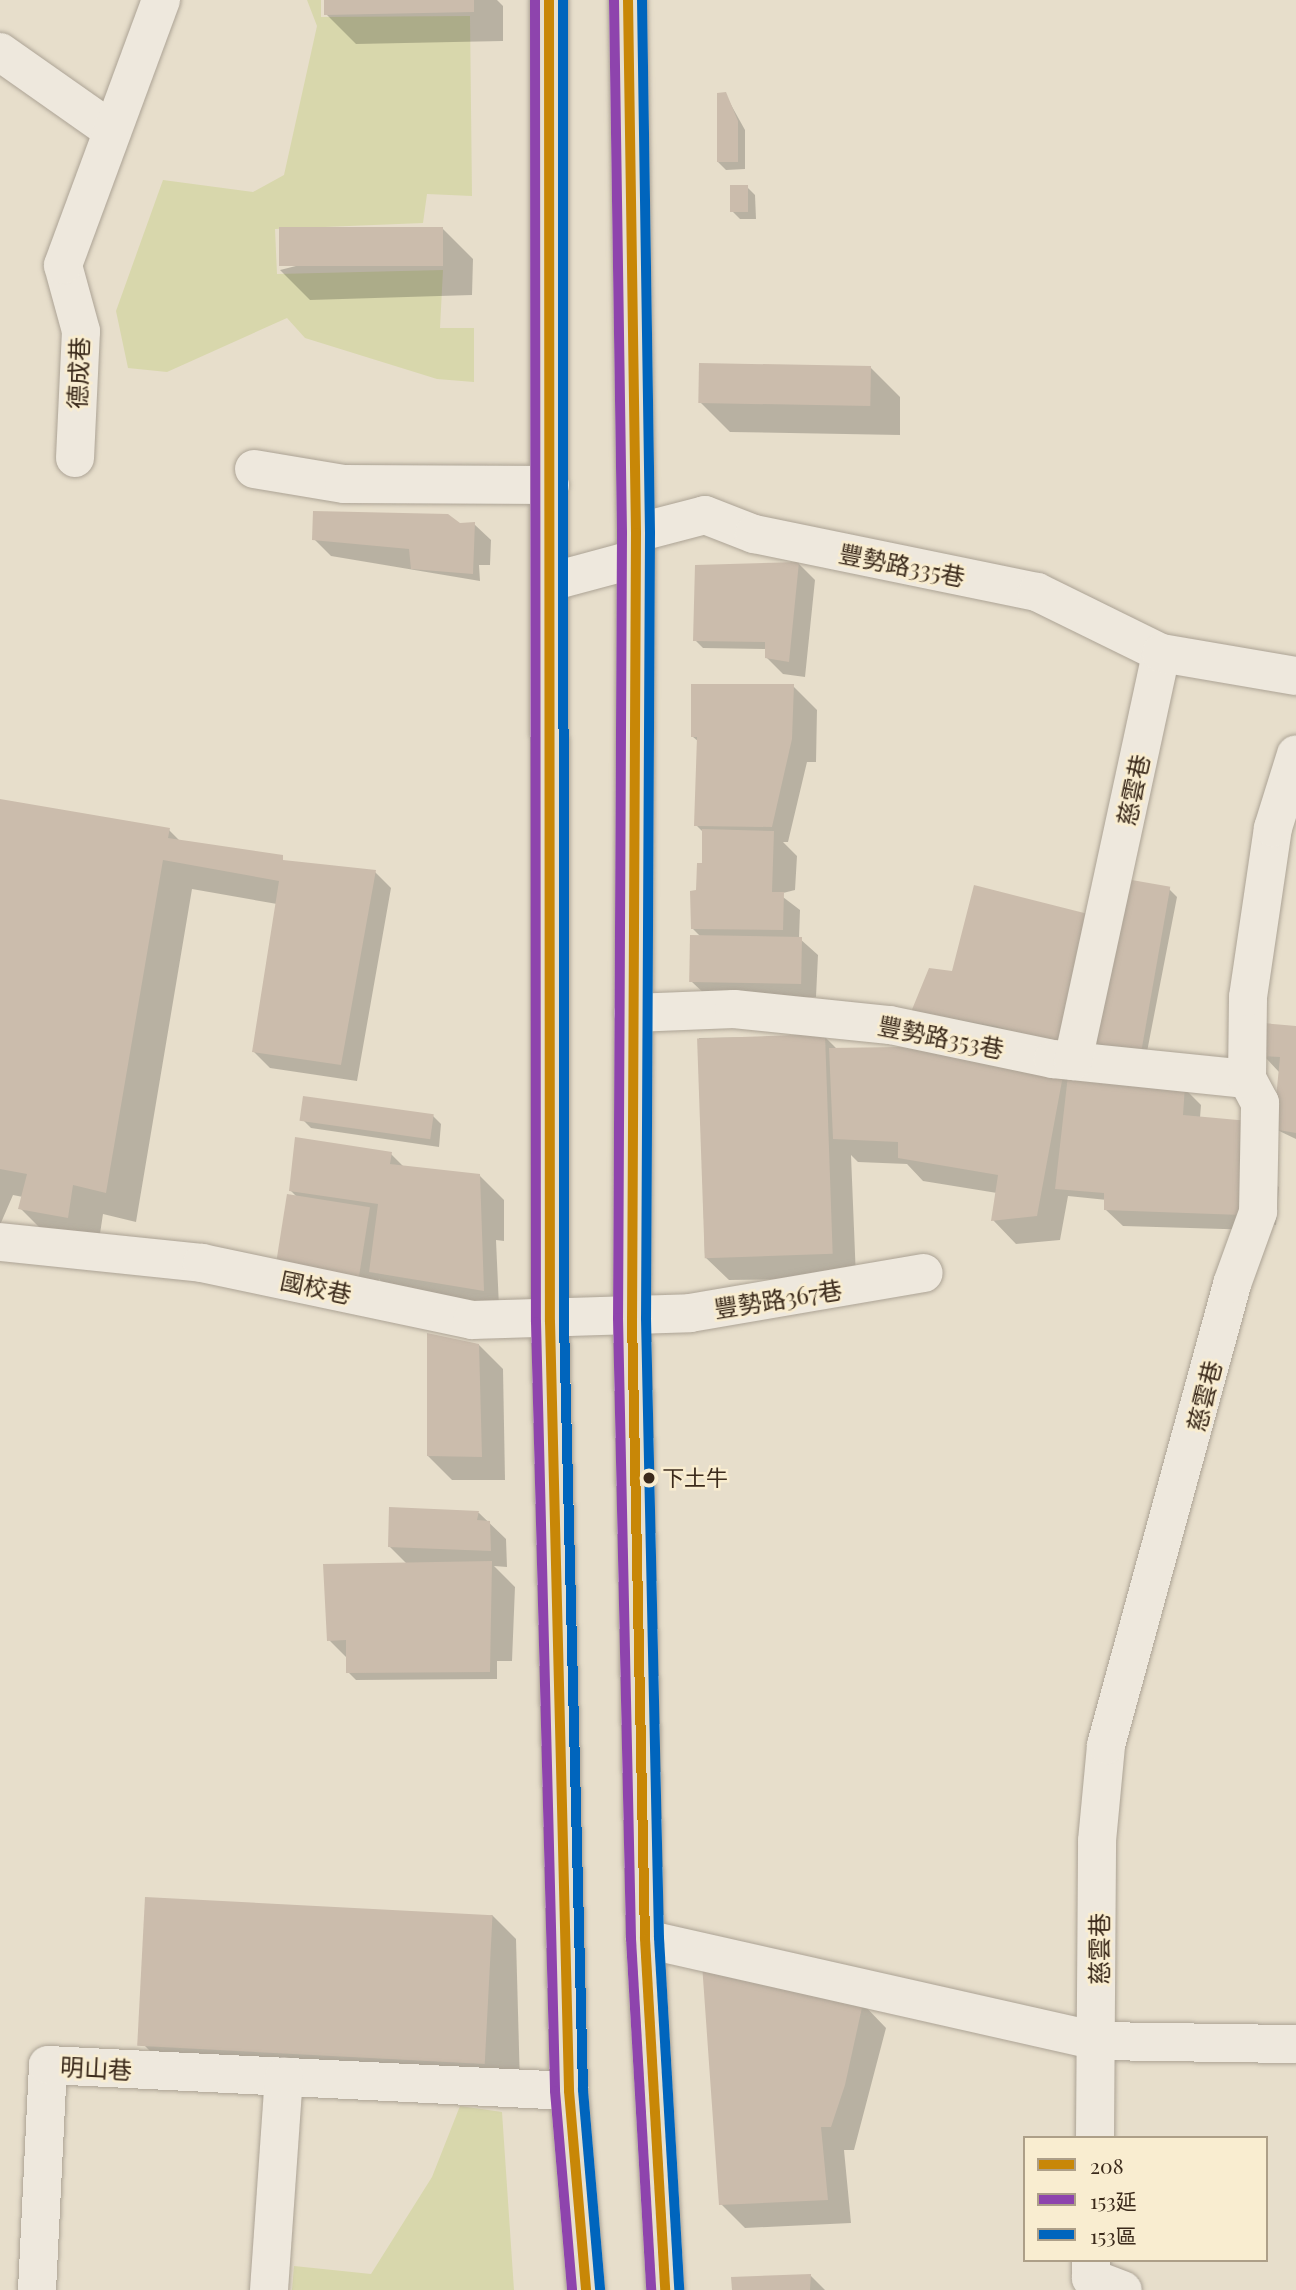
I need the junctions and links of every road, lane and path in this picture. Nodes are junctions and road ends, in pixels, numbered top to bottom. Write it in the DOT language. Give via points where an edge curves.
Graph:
graph roads {
  1 [pos="161,0"];
  2 [pos="549,0"];
  3 [pos="628,0"];
  4 [pos="0,52"];
  5 [pos="111,130"];
  6 [pos="75,458"];
  7 [pos="254,469"];
  8 [pos="550,485"];
  9 [pos="635,546"];
  10 [pos="550,582"];
  11 [pos="1161,653"];
  12 [pos="1296,676"];
  13 [pos="1296,754"];
  14 [pos="633,1013"];
  15 [pos="1073,1061"];
  16 [pos="1248,1079"];
  17 [pos="0,1242"];
  18 [pos="924,1273"];
  19 [pos="632,1318"];
  20 [pos="550,1322"];
  21 [pos="645,1939"];
  22 [pos="1098,2041"];
  23 [pos="1296,2044"];
  24 [pos="284,2077"];
  25 [pos="569,2091"];
  26 [pos="1095,2136"];
  27 [pos="1091,2262"];
  28 [pos="37,2290"];
  29 [pos="269,2290"];
  30 [pos="586,2290"];
  31 [pos="665,2290"];
  32 [pos="1124,2290"];
  1 -- 5 [label="street, 德成巷"];
  2 -- 8 [label="main road"];
  3 -- 9 [label="main road"];
  4 -- 5 [label="street"];
  5 -- 6 [label="street, 德成巷" via="63,265 81,331"];
  7 -- 8 [label="street" via="344,484"];
  8 -- 10 [label="main road"];
  9 -- 10 [label="street, 豐勢路335巷"];
  9 -- 11 [label="street, 豐勢路335巷" via="705,515 754,534 1037,592"];
  9 -- 14 [label="main road"];
  10 -- 20 [label="main road"];
  11 -- 12 [label="street"];
  11 -- 15 [label="street, 慈雲巷"];
  13 -- 16 [label="street, 慈雲巷" via="1273,828 1248,997"];
  14 -- 15 [label="street, 豐勢路353巷" via="734,1009 890,1025"];
  14 -- 19 [label="main road"];
  15 -- 16 [label="street, 豐勢路353巷"];
  16 -- 22 [label="street, 慈雲巷" via="1260,1102 1258,1212 1232,1284 1106,1745 1097,1841"];
  17 -- 20 [label="street, 國校巷" via="202,1263 472,1320"];
  18 -- 19 [label="street, 豐勢路367巷"];
  19 -- 20 [label="street, 國校巷"];
  19 -- 21 [label="main road"];
  20 -- 25 [label="main road"];
  21 -- 22 [label="street"];
  21 -- 31 [label="main road"];
  22 -- 23 [label="street"];
  22 -- 26 [label="street, 慈雲巷"];
  24 -- 25 [label="street, 明山巷"];
  24 -- 28 [label="street, 明山巷" via="48,2065"];
  24 -- 29 [label="street"];
  25 -- 30 [label="main road"];
  27 -- 32 [label="street" via="1091,2278"];
}
